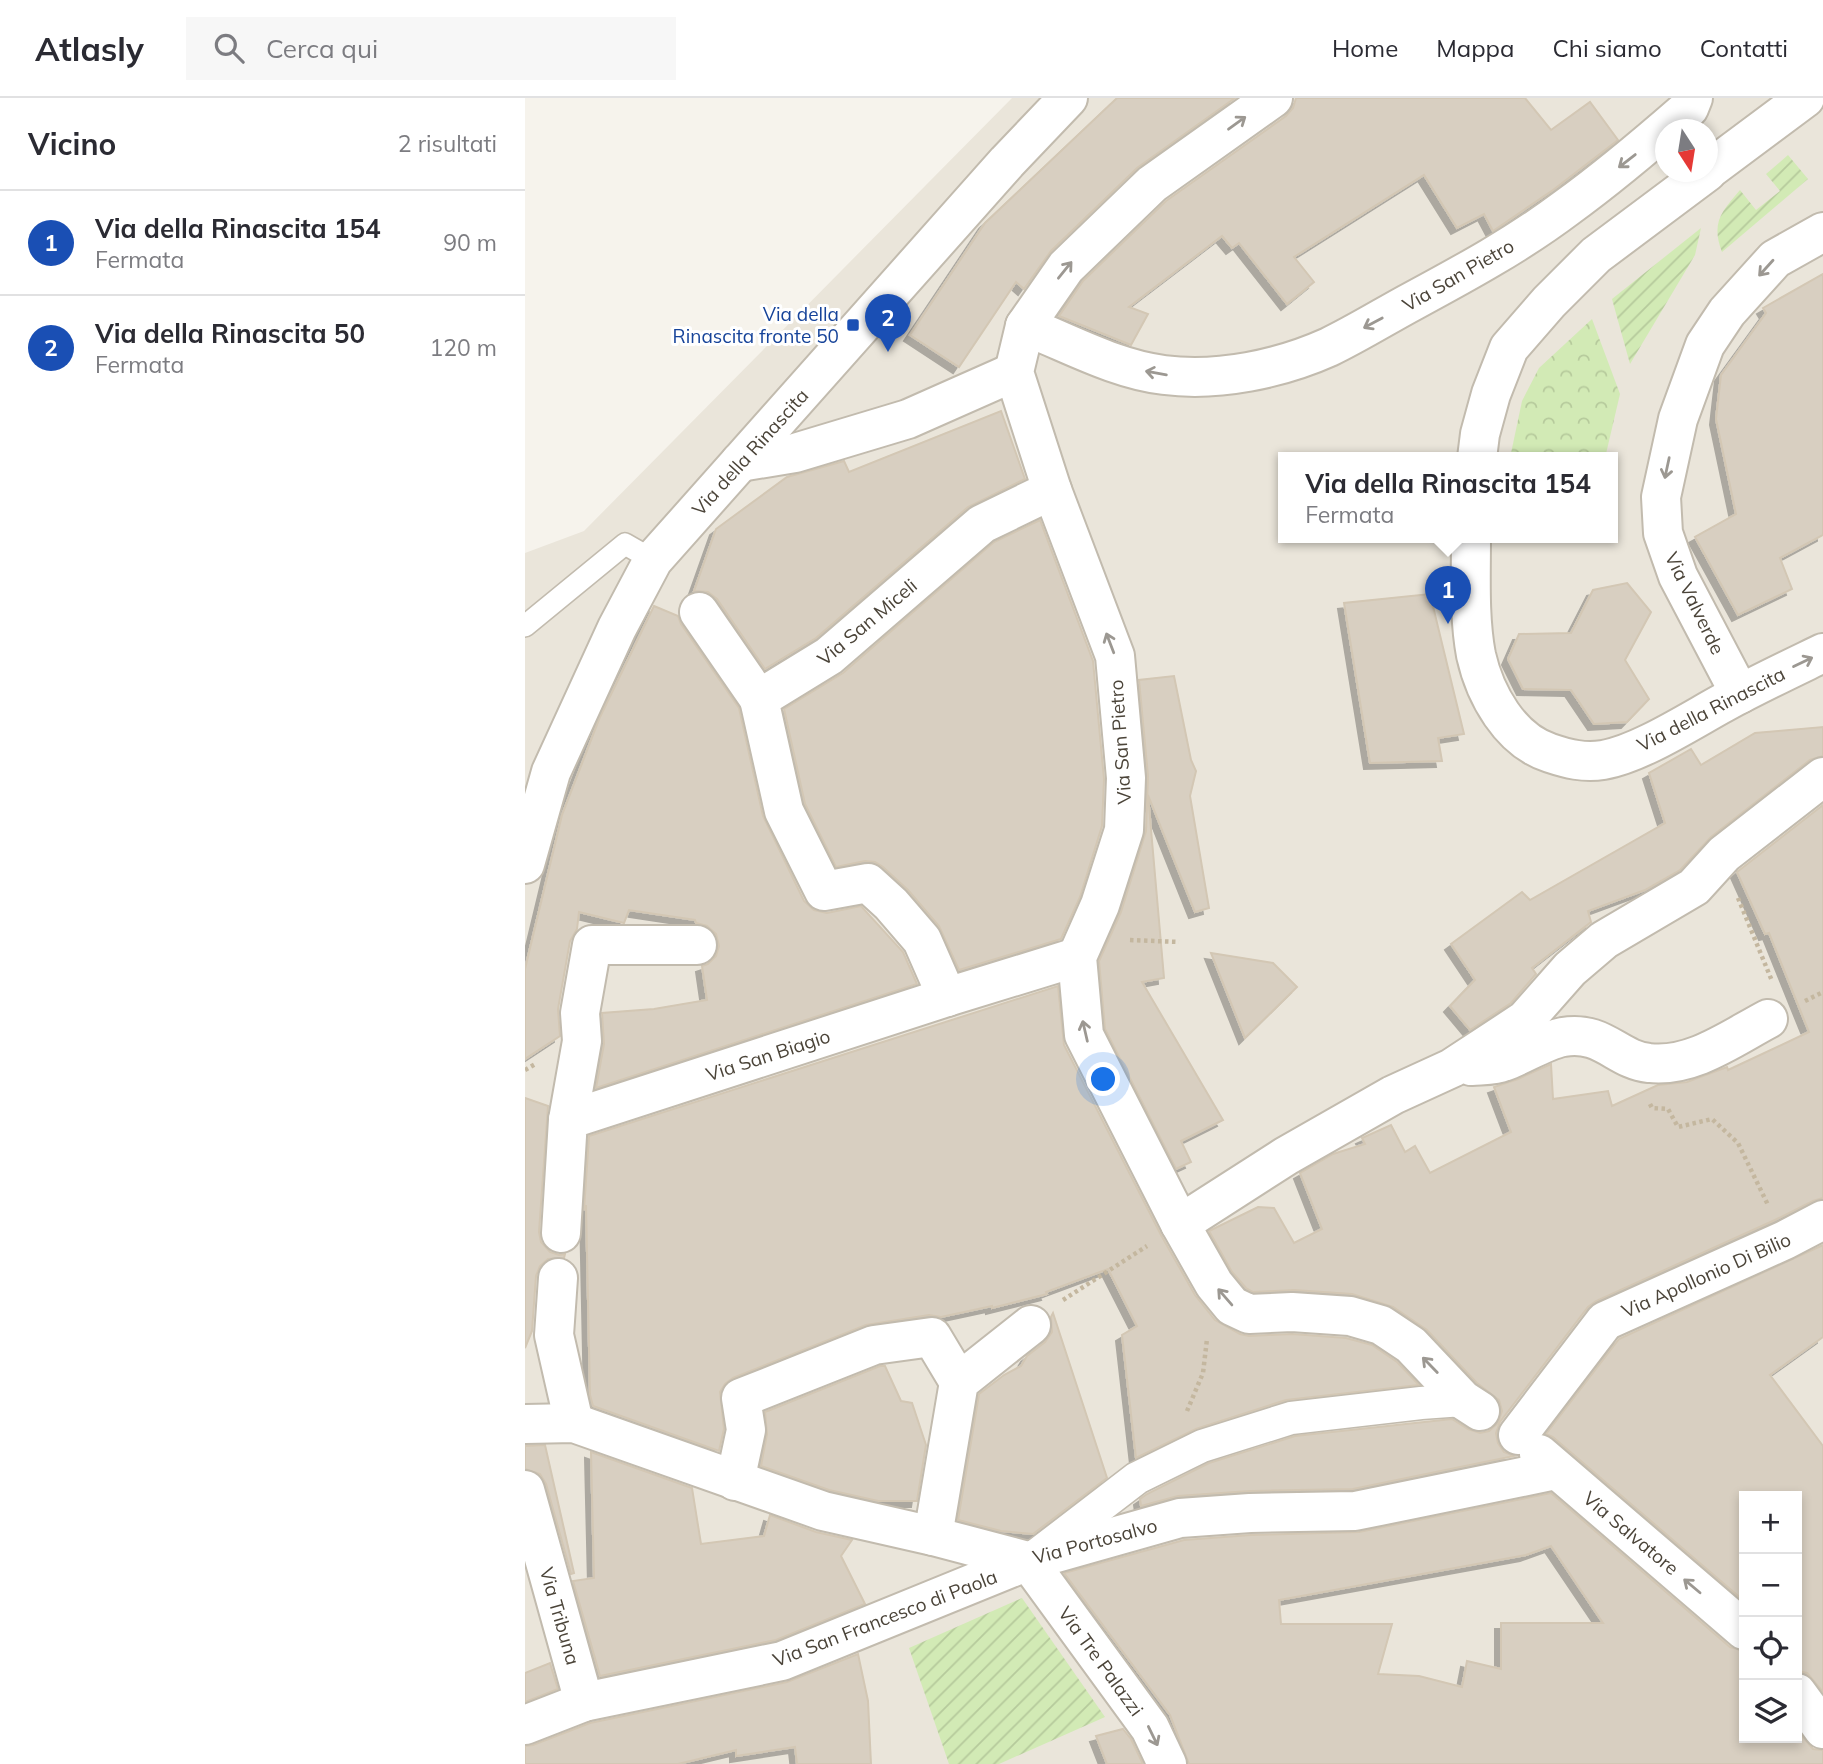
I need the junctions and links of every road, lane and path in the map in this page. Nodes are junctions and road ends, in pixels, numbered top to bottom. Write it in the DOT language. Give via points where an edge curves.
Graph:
graph roads {
  1 [pos="1068,98"];
  2 [pos="1273,98"];
  3 [pos="1693,98"];
  4 [pos="1805,98"];
  5 [pos="1718,163"];
  6 [pos="1692,182"];
  7 [pos="1823,232"];
  8 [pos="1025,326"];
  9 [pos="1014,372"];
  10 [pos="1478,452"];
  11 [pos="740,462"];
  12 [pos="1052,490"];
  13 [pos="1471,543"];
  14 [pos="653,560"];
  15 [pos="699,612"];
  16 [pos="525,626"];
  17 [pos="1823,653"];
  18 [pos="1740,694"];
  19 [pos="759,699"];
  20 [pos="1823,777"];
  21 [pos="525,864"];
  22 [pos="1703,877"];
  23 [pos="697,945"];
  24 [pos="1077,957"];
  25 [pos="947,997"];
  26 [pos="1771,1003"];
  27 [pos="1684,1061"];
  28 [pos="1452,1068"];
  29 [pos="568,1120"];
  30 [pos="1823,1220"];
  31 [pos="1180,1224"];
  32 [pos="561,1233"];
  33 [pos="1784,1240"];
  34 [pos="558,1278"];
  35 [pos="1214,1284"];
  36 [pos="1031,1325"];
  37 [pos="959,1382"];
  38 [pos="1184,1417"];
  39 [pos="1492,1419"];
  40 [pos="574,1423"];
  41 [pos="525,1424"];
  42 [pos="1556,1470"];
  43 [pos="735,1481"];
  44 [pos="525,1490"];
  45 [pos="933,1536"];
  46 [pos="1028,1562"];
  47 [pos="1739,1626"];
  48 [pos="1802,1700"];
  49 [pos="584,1702"];
  50 [pos="525,1725"];
  51 [pos="1823,1729"];
  52 [pos="1167,1764"];
  1 -- 11 [label="street, Via della Rinascita"];
  8 -- 2 [label="street, one-way" via="1066,267 1152,184"];
  3 -- 8 [label="street, Via San Pietro, one-way" via="1689,107 1632,158 1564,210 1473,269 1328,347 1288,362 1227,374 1164,375 1115,365"];
  4 -- 5 [label="street"];
  6 -- 10 [label="street" via="1596,255 1510,348 1491,394"];
  7 -- 18 [label="street, Via Valverde, one-way" via="1775,259 1727,312 1705,345 1678,419 1661,497 1663,533 1678,576"];
  8 -- 9 [label="street"];
  9 -- 11 [label="street" via="908,419 795,453"];
  9 -- 12 [label="street, Via San Pietro"];
  11 -- 14 [label="street, Via della Rinascita"];
  12 -- 19 [label="street, Via San Miceli" via="982,524 829,656"];
  24 -- 12 [label="street, Via San Pietro, one-way" via="1100,905 1124,830 1126,778 1115,656"];
  13 -- 18 [label="street, Via della Rinascita" via="1476,656 1492,699 1521,737 1540,750 1573,761 1603,760 1651,743"];
  14 -- 16 [label="lane" via="625,544"];
  14 -- 21 [label="street, Via della Rinascita" via="551,772"];
  15 -- 19 [label="street"];
  18 -- 17 [label="street, Via della Rinascita, one-way"];
  19 -- 25 [label="street" via="784,811 824,891 868,883 922,940"];
  20 -- 22 [label="street" via="1724,853"];
  22 -- 26 [label="path" via="1735,891"];
  22 -- 28 [label="street" via="1604,940 1570,968 1525,1020"];
  23 -- 29 [label="street" via="592,945"];
  24 -- 25 [label="street, Via San Biagio"];
  31 -- 24 [label="street, Via San Pietro, one-way" via="1084,1035"];
  25 -- 29 [label="street, Via San Biagio"];
  26 -- 27 [label="street" via="1700,1055"];
  27 -- 28 [label="street" via="1649,1063 1594,1038 1563,1037 1500,1063"];
  27 -- 33 [label="path" via="1643,1083 1652,1108 1668,1109 1678,1127 1712,1119 1738,1143"];
  28 -- 31 [label="street" via="1286,1156"];
  29 -- 32 [label="street"];
  30 -- 33 [label="street, Via Apollonio Di Bilio"];
  31 -- 35 [label="street, Via San Pietro"];
  31 -- 36 [label="path"];
  33 -- 39 [label="street, Via Apollonio Di Bilio" via="1605,1321"];
  34 -- 40 [label="street" via="554,1335"];
  35 -- 38 [label="path" via="1203,1373"];
  39 -- 35 [label="street, Via San Pietro, one-way" via="1411,1345 1381,1325 1350,1315 1249,1314 1232,1306"];
  36 -- 37 [label="street"];
  37 -- 43 [label="street" via="932,1337 874,1345 741,1398 746,1430"];
  37 -- 45 [label="street"];
  39 -- 42 [label="street, Via Salvatore"];
  39 -- 46 [label="street, Via San Francesco di Paola" via="1421,1403 1291,1418 1202,1446 1137,1478"];
  40 -- 41 [label="street, Via Portosalvo"];
  40 -- 43 [label="street, Via Portosalvo"];
  42 -- 46 [label="street, Via Portosalvo" via="1355,1511 1180,1518"];
  47 -- 42 [label="street, Via Salvatore, one-way"];
  43 -- 45 [label="street, Via Portosalvo" via="823,1511"];
  44 -- 49 [label="street, Via Tribuna"];
  45 -- 46 [label="street, Via Portosalvo"];
  46 -- 49 [label="street, Via San Francesco di Paola" via="782,1661"];
  46 -- 52 [label="street, Via Tre Palazzi, one-way" via="1150,1728"];
  48 -- 51 [label="street"];
  49 -- 50 [label="street, Via San Francesco di Paola"];
}
